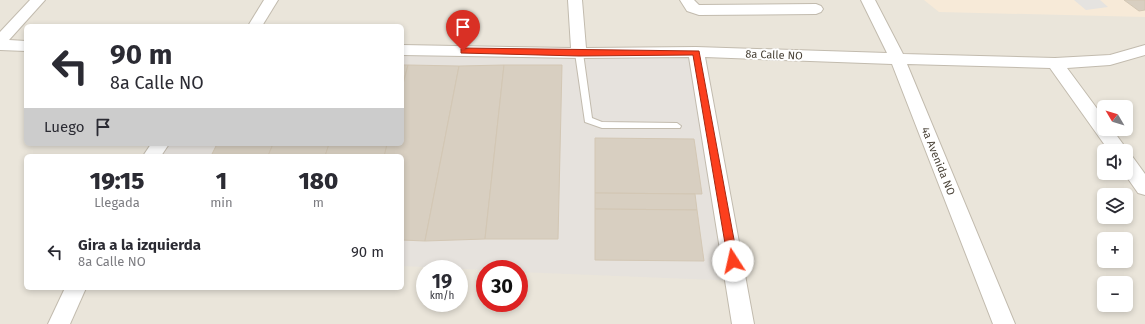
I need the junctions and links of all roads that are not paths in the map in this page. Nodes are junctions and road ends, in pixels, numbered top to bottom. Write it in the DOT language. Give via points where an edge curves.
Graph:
graph roads {
  1 [pos="38,0"];
  2 [pos="272,0"];
  3 [pos="575,0"];
  4 [pos="868,0"];
  5 [pos="689,4"];
  6 [pos="792,4"];
  7 [pos="816,8"];
  8 [pos="256,24"];
  9 [pos="0,41"];
  10 [pos="0,45"];
  11 [pos="24,46"];
  12 [pos="404,50"];
  13 [pos="1145,50"];
  14 [pos="696,52"];
  15 [pos="579,53"];
  16 [pos="897,58"];
  17 [pos="1055,63"];
  18 [pos="677,126"];
  19 [pos="1114,144"];
  20 [pos="1133,170"];
  21 [pos="1144,185"];
  22 [pos="75,290"];
  23 [pos="59,324"];
  24 [pos="743,324"];
  25 [pos="1004,324"];
  1 -- 9 [label="street"];
  2 -- 8 [label="street"];
  3 -- 15 [label="street"];
  4 -- 16 [label="street, 4a Avenida NO"];
  5 -- 6 [label="street" via="699,10"];
  6 -- 7 [label="street"];
  10 -- 11 [label="street"];
  12 -- 15 [label="street, 8a Calle NO"];
  13 -- 17 [label="street, 8a Calle NO" via="1110,60"];
  14 -- 15 [label="street, 8a Calle NO"];
  14 -- 16 [label="street, 8a Calle NO"];
  14 -- 24 [label="street"];
  15 -- 18 [label="lane" via="588,120 602,125"];
  16 -- 17 [label="street, 8a Calle NO"];
  16 -- 25 [label="street, 4a Avenida NO"];
  17 -- 19 [label="street"];
  20 -- 21 [label="street"];
  22 -- 23 [label="street"];
}
